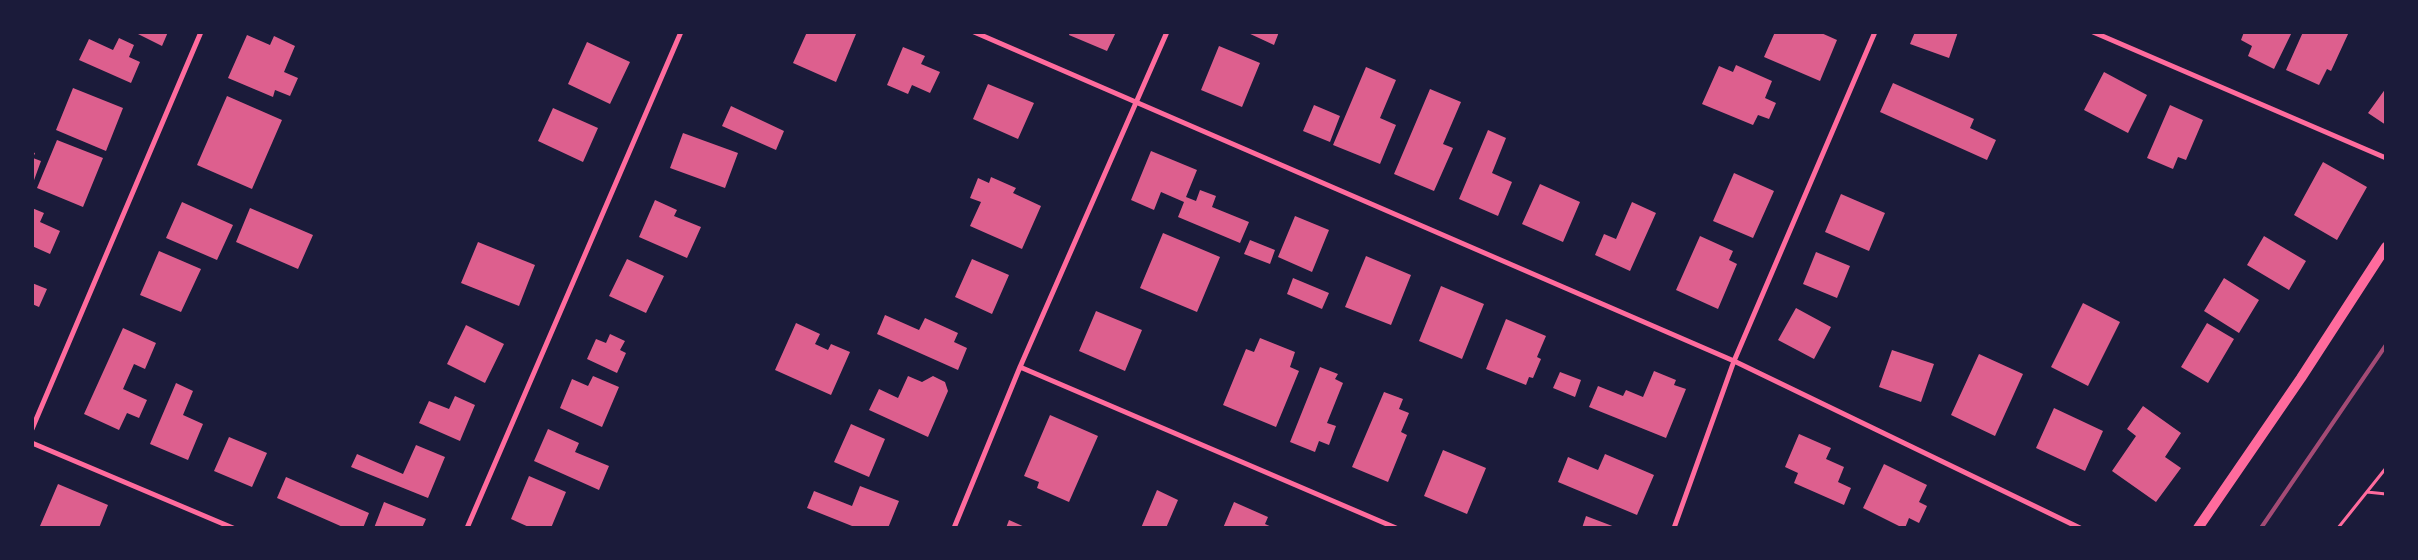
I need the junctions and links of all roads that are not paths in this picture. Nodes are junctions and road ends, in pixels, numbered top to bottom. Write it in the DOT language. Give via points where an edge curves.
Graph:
graph roads {
  1 [pos="201,32"];
  2 [pos="681,32"];
  3 [pos="974,32"];
  4 [pos="1167,32"];
  5 [pos="1875,32"];
  6 [pos="2094,32"];
  7 [pos="1137,102"];
  8 [pos="2386,158"];
  9 [pos="2386,247"];
  10 [pos="1734,361"];
  11 [pos="1020,367"];
  12 [pos="32,429"];
  13 [pos="32,443"];
  14 [pos="233,528"];
  15 [pos="467,528"];
  16 [pos="954,528"];
  17 [pos="1396,528"];
  18 [pos="1674,528"];
  19 [pos="2080,528"];
  20 [pos="2198,528"];
  1 -- 12 [label="street"];
  2 -- 15 [label="street"];
  3 -- 7 [label="street"];
  4 -- 7 [label="street"];
  5 -- 10 [label="street"];
  6 -- 8 [label="street"];
  7 -- 10 [label="street"];
  7 -- 11 [label="street"];
  9 -- 20 [label="main road"];
  10 -- 18 [label="street"];
  10 -- 19 [label="street"];
  11 -- 16 [label="street"];
  11 -- 17 [label="street"];
  13 -- 14 [label="street"];
}
